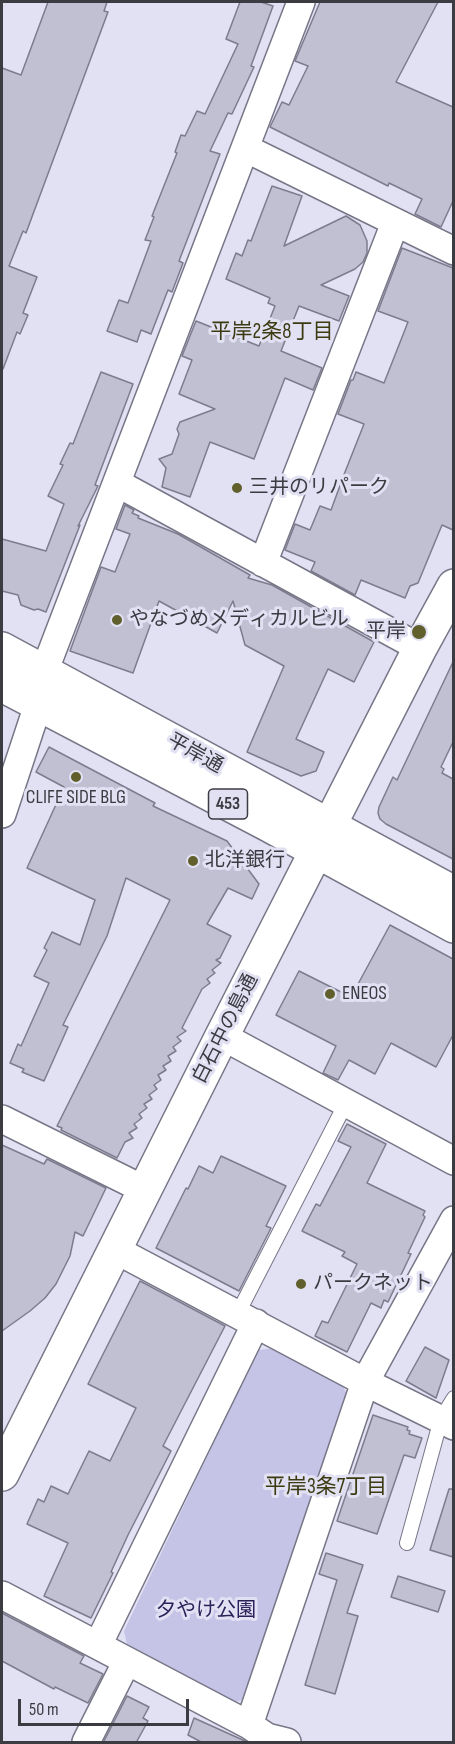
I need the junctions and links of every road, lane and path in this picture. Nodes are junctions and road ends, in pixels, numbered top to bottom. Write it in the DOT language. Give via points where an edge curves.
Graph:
graph roads {
  1 [pos="301,2"];
  2 [pos="245,148"];
  3 [pos="395,223"];
  4 [pos="453,251"];
  5 [pos="117,483"];
  6 [pos="263,562"];
  7 [pos="453,586"];
  8 [pos="420,648"];
  9 [pos="2,649"];
  10 [pos="44,672"];
  11 [pos="2,685"];
  12 [pos="38,705"];
  13 [pos="2,814"];
  14 [pos="323,838"];
  15 [pos="453,893"];
  16 [pos="453,926"];
  17 [pos="222,1036"];
  18 [pos="346,1103"];
  19 [pos="2,1119"];
  20 [pos="453,1161"];
  21 [pos="145,1190"];
  22 [pos="453,1220"];
  23 [pos="114,1249"];
  24 [pos="247,1318"];
  25 [pos="366,1382"];
  26 [pos="449,1415"];
  27 [pos="4,1463"];
  28 [pos="407,1543"];
  29 [pos="2,1595"];
  30 [pos="98,1646"];
  31 [pos="127,1661"];
  32 [pos="267,1737"];
  33 [pos="86,1743"];
  1 -- 2 [label="street"];
  2 -- 3 [label="street"];
  2 -- 5 [label="street"];
  3 -- 4 [label="street"];
  3 -- 6 [label="street"];
  5 -- 6 [label="street"];
  5 -- 10 [label="street"];
  6 -- 8 [label="street"];
  7 -- 8 [label="main road, 白石中の島通"];
  8 -- 14 [label="main road, 白石中の島通"];
  9 -- 10 [label="main road, 平岸通 / 453"];
  10 -- 12 [label="street"];
  10 -- 14 [label="main road, 平岸通 / 453"];
  11 -- 12 [label="main road, 平岸通 / 453"];
  12 -- 13 [label="street"];
  12 -- 14 [label="main road, 平岸通 / 453"];
  14 -- 15 [label="main road, 平岸通 / 453"];
  14 -- 16 [label="main road, 平岸通 / 453"];
  14 -- 17 [label="main road, 白石中の島通"];
  17 -- 18 [label="street"];
  17 -- 21 [label="main road, 白石中の島通"];
  18 -- 20 [label="street"];
  18 -- 24 [label="lane"];
  19 -- 21 [label="street"];
  21 -- 23 [label="main road, 白石中の島通"];
  22 -- 25 [label="street"];
  23 -- 24 [label="street"];
  23 -- 27 [label="main road, 白石中の島通"];
  24 -- 25 [label="street"];
  24 -- 30 [label="street"];
  25 -- 26 [label="street"];
  25 -- 32 [label="street"];
  26 -- 28 [label="lane"];
  29 -- 30 [label="street"];
  30 -- 31 [label="street"];
  31 -- 32 [label="street"];
  31 -- 33 [label="street"];
}
